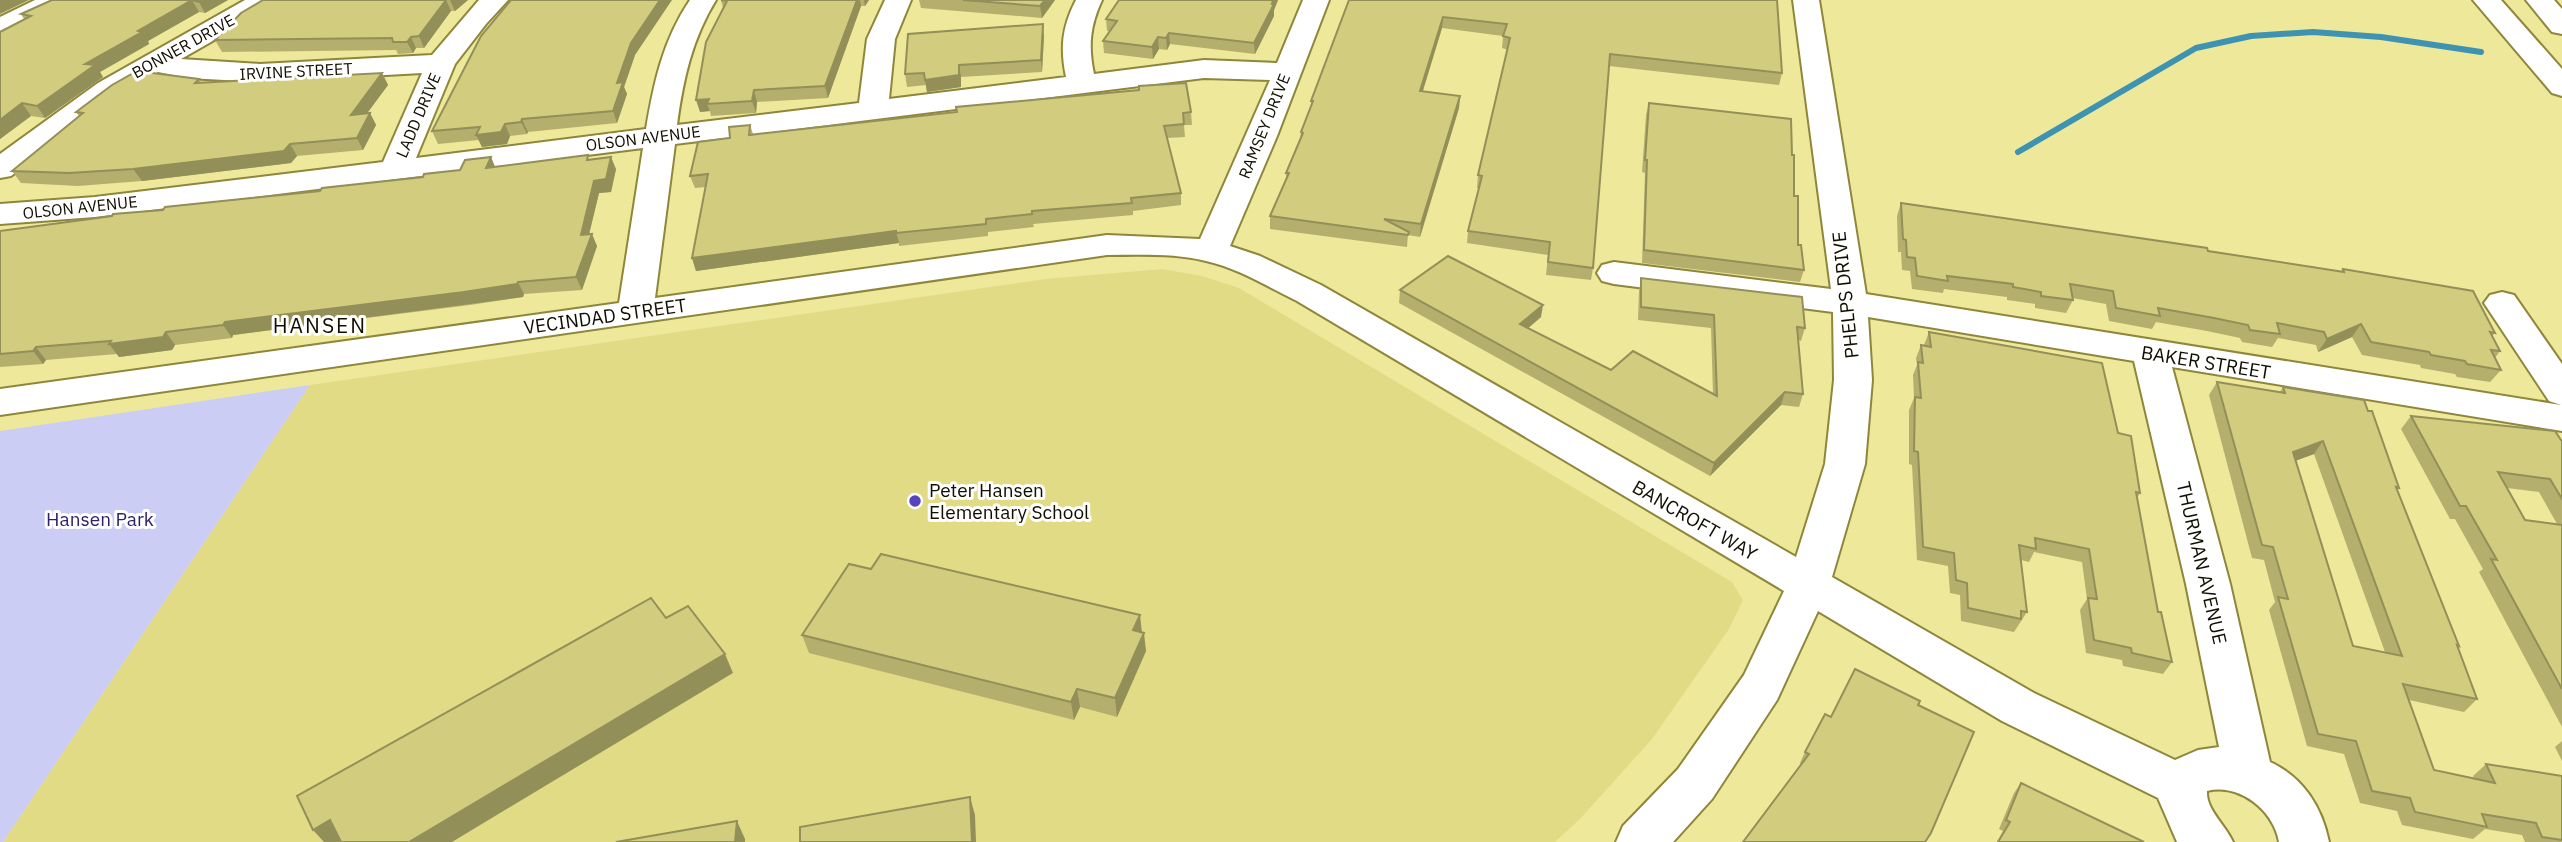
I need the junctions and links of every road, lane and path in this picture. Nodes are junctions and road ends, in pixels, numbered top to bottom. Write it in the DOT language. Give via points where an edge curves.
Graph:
graph roads {
  1 [pos="57,0"];
  2 [pos="265,0"];
  3 [pos="495,0"];
  4 [pos="703,0"];
  5 [pos="898,0"];
  6 [pos="1089,0"];
  7 [pos="1316,0"];
  8 [pos="1806,0"];
  9 [pos="2486,0"];
  10 [pos="2539,0"];
  11 [pos="2562,26"];
  12 [pos="0,28"];
  13 [pos="153,63"];
  14 [pos="441,63"];
  15 [pos="1287,72"];
  16 [pos="1082,83"];
  17 [pos="2562,88"];
  18 [pos="874,108"];
  19 [pos="659,137"];
  20 [pos="396,167"];
  21 [pos="0,169"];
  22 [pos="0,214"];
  23 [pos="1210,251"];
  24 [pos="1614,273"];
  25 [pos="1850,303"];
  26 [pos="2502,303"];
  27 [pos="635,312"];
  28 [pos="2150,353"];
  29 [pos="2562,392"];
  30 [pos="0,402"];
  31 [pos="2562,418"];
  32 [pos="1808,586"];
  33 [pos="2249,775"];
  34 [pos="2182,786"];
  35 [pos="1641,842"];
  36 [pos="2208,842"];
  37 [pos="2304,842"];
  1 -- 12 [label="street"];
  2 -- 13 [label="street, BONNER DRIVE"];
  3 -- 14 [label="street, LADD DRIVE"];
  4 -- 19 [label="street" via="676,51"];
  5 -- 18 [label="street" via="877,46"];
  6 -- 16 [label="street" via="1073,45"];
  7 -- 15 [label="street, RAMSEY DRIVE"];
  8 -- 25 [label="street, PHELPS DRIVE"];
  9 -- 17 [label="street"];
  10 -- 11 [label="street"];
  13 -- 14 [label="street, IRVINE STREET" via="237,74"];
  13 -- 21 [label="street, BONNER DRIVE" via="75,110"];
  14 -- 20 [label="street, LADD DRIVE"];
  15 -- 16 [label="street, OLSON AVENUE" via="1204,69"];
  15 -- 23 [label="street, RAMSEY DRIVE"];
  16 -- 18 [label="street, OLSON AVENUE"];
  18 -- 19 [label="street, OLSON AVENUE"];
  19 -- 20 [label="street, OLSON AVENUE"];
  19 -- 27 [label="street"];
  20 -- 22 [label="street, OLSON AVENUE" via="95,207"];
  23 -- 27 [label="street, VECINDAD STREET" via="1107,245"];
  23 -- 32 [label="street, BANCROFT WAY" via="1252,265 1309,293"];
  24 -- 25 [label="street, BAKER STREET"];
  25 -- 28 [label="street, BAKER STREET"];
  25 -- 32 [label="street, PHELPS DRIVE" via="1853,380 1845,464"];
  26 -- 29 [label="street"];
  27 -- 30 [label="street, VECINDAD STREET"];
  28 -- 31 [label="street, BAKER STREET"];
  28 -- 33 [label="street, THURMAN AVENUE" via="2208,584"];
  32 -- 34 [label="street, BANCROFT WAY" via="2018,707"];
  32 -- 35 [label="street, PHELPS DRIVE" via="1761,687 1695,784"];
  33 -- 34 [label="street" via="2208,769 2190,776"];
  33 -- 37 [label="street" via="2284,799 2297,815"];
  34 -- 36 [label="street" via="2186,815"];
}
